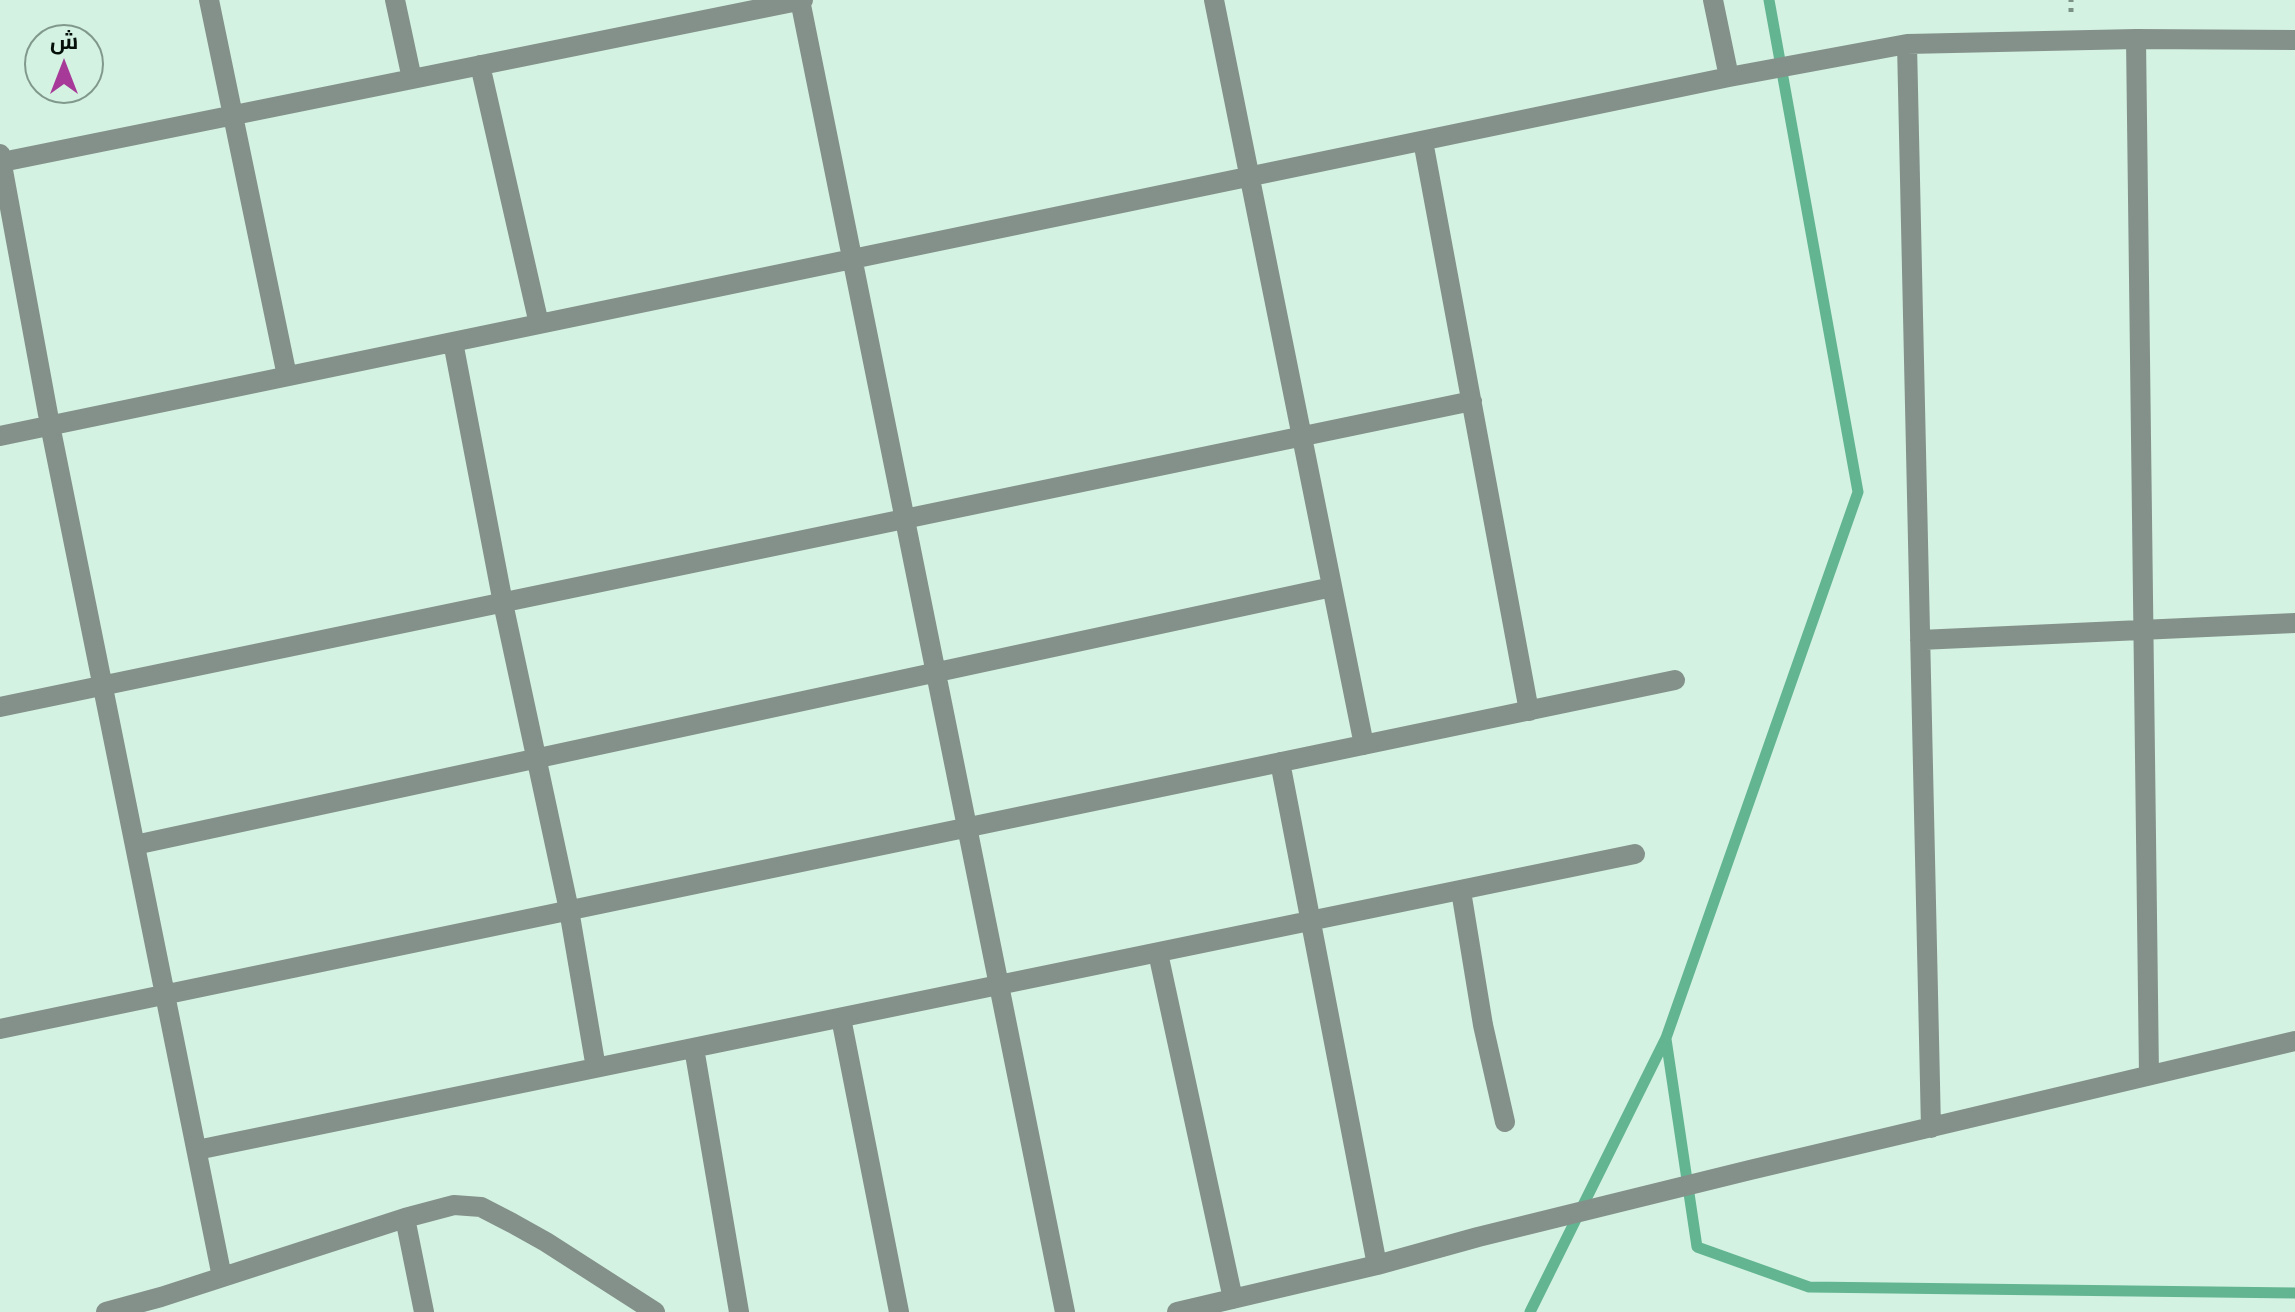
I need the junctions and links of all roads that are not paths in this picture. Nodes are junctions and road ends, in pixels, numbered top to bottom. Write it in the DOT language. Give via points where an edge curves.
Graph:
graph roads {
  1 [pos="209,0"];
  2 [pos="395,0"];
  3 [pos="801,0"];
  4 [pos="1214,0"];
  5 [pos="1713,0"];
  6 [pos="2136,39"];
  7 [pos="2295,40"];
  8 [pos="1907,44"];
  9 [pos="480,65"];
  10 [pos="1729,77"];
  11 [pos="412,79"];
  12 [pos="234,115"];
  13 [pos="1423,141"];
  14 [pos="1,158"];
  15 [pos="1249,177"];
  16 [pos="852,259"];
  17 [pos="539,324"];
  18 [pos="453,342"];
  19 [pos="287,376"];
  20 [pos="1472,401"];
  21 [pos="50,425"];
  22 [pos="0,436"];
  23 [pos="1301,436"];
  24 [pos="904,519"];
  25 [pos="1332,587"];
  26 [pos="503,603"];
  27 [pos="2295,623"];
  28 [pos="2144,629"];
  29 [pos="1920,640"];
  30 [pos="936,673"];
  31 [pos="1675,680"];
  32 [pos="102,686"];
  33 [pos="0,707"];
  34 [pos="1529,711"];
  35 [pos="1364,745"];
  36 [pos="537,759"];
  37 [pos="1280,762"];
  38 [pos="967,827"];
  39 [pos="135,845"];
  40 [pos="1635,854"];
  41 [pos="1461,891"];
  42 [pos="569,910"];
  43 [pos="1312,921"];
  44 [pos="1158,953"];
  45 [pos="999,985"];
  46 [pos="166,995"];
  47 [pos="841,1018"];
  48 [pos="0,1029"];
  49 [pos="2295,1041"];
  50 [pos="694,1048"];
  51 [pos="596,1068"];
  52 [pos="2149,1075"];
  53 [pos="1505,1122"];
  54 [pos="1931,1128"];
  55 [pos="197,1150"];
  56 [pos="405,1218"];
  57 [pos="1377,1265"];
  58 [pos="222,1277"];
  59 [pos="1233,1299"];
  60 [pos="162,1304"];
  61 [pos="644,1308"];
  62 [pos="106,1312"];
  63 [pos="424,1312"];
  64 [pos="739,1312"];
  65 [pos="899,1312"];
  66 [pos="1065,1312"];
  67 [pos="1178,1312"];
  1 -- 12 [label="street"];
  2 -- 11 [label="street"];
  3 -- 9 [label="street"];
  3 -- 16 [label="street"];
  4 -- 15 [label="street"];
  5 -- 10 [label="street"];
  6 -- 7 [label="street"];
  6 -- 8 [label="street"];
  6 -- 28 [label="street"];
  8 -- 10 [label="street"];
  8 -- 29 [label="street"];
  9 -- 11 [label="street"];
  9 -- 17 [label="street"];
  10 -- 13 [label="street"];
  11 -- 12 [label="street"];
  12 -- 14 [label="street"];
  12 -- 19 [label="street"];
  13 -- 15 [label="street"];
  13 -- 20 [label="street"];
  14 -- 21 [label="street"];
  15 -- 16 [label="street"];
  15 -- 23 [label="street"];
  16 -- 17 [label="street"];
  16 -- 24 [label="street"];
  17 -- 18 [label="street"];
  18 -- 19 [label="street"];
  18 -- 26 [label="street"];
  19 -- 21 [label="street"];
  20 -- 23 [label="street"];
  20 -- 34 [label="street"];
  21 -- 22 [label="street"];
  21 -- 32 [label="street"];
  23 -- 24 [label="street"];
  23 -- 25 [label="street"];
  24 -- 26 [label="street"];
  24 -- 30 [label="street"];
  25 -- 30 [label="street"];
  25 -- 35 [label="street"];
  26 -- 32 [label="street"];
  26 -- 36 [label="street"];
  27 -- 28 [label="street"];
  28 -- 29 [label="street"];
  28 -- 52 [label="street"];
  29 -- 54 [label="street"];
  30 -- 36 [label="street"];
  30 -- 38 [label="street"];
  31 -- 34 [label="street"];
  32 -- 33 [label="street"];
  32 -- 39 [label="street"];
  34 -- 35 [label="street"];
  35 -- 37 [label="street"];
  36 -- 39 [label="street"];
  36 -- 42 [label="street"];
  37 -- 38 [label="street"];
  37 -- 43 [label="street"];
  38 -- 42 [label="street"];
  38 -- 45 [label="street"];
  39 -- 46 [label="street"];
  40 -- 41 [label="street"];
  41 -- 43 [label="street"];
  41 -- 53 [label="street"];
  42 -- 46 [label="street"];
  42 -- 51 [label="street"];
  43 -- 44 [label="street"];
  43 -- 57 [label="street"];
  44 -- 45 [label="street"];
  44 -- 59 [label="street"];
  45 -- 47 [label="street"];
  45 -- 66 [label="street"];
  46 -- 48 [label="street"];
  46 -- 55 [label="street"];
  47 -- 50 [label="street"];
  47 -- 65 [label="street"];
  49 -- 52 [label="street"];
  50 -- 51 [label="street"];
  50 -- 64 [label="street"];
  51 -- 55 [label="street"];
  52 -- 54 [label="street"];
  54 -- 57 [label="street"];
  55 -- 58 [label="street"];
  56 -- 58 [label="street"];
  56 -- 61 [label="street" via="454,1205 481,1207 546,1242"];
  56 -- 63 [label="street"];
  57 -- 59 [label="street"];
  58 -- 60 [label="street"];
  59 -- 67 [label="street"];
  60 -- 62 [label="street"];
}
